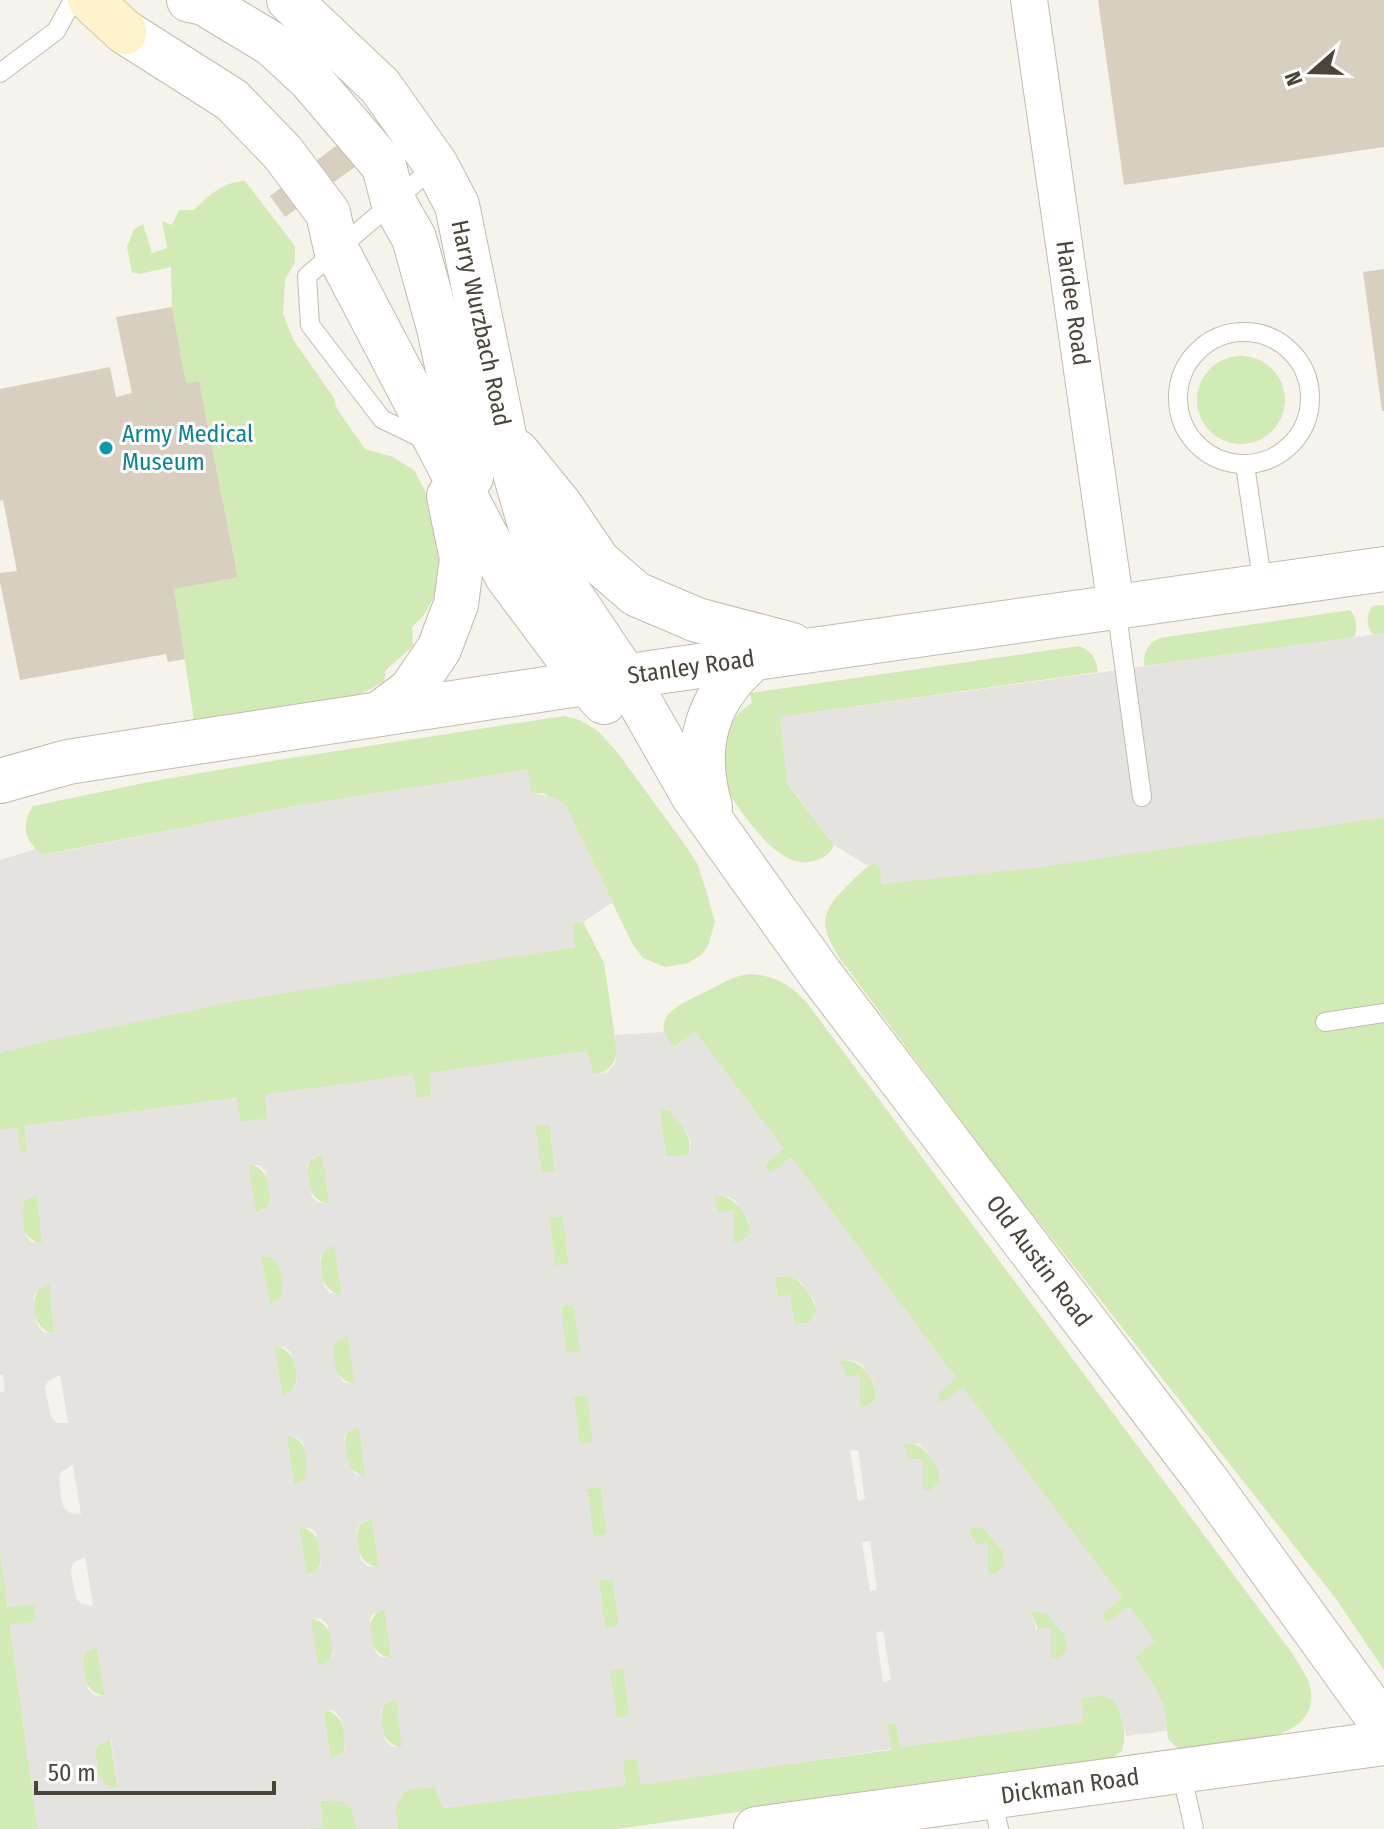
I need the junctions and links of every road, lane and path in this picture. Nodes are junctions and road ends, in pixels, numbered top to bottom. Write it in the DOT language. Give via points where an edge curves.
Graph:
graph roads {
  1 [pos="73,0"];
  2 [pos="90,0"];
  3 [pos="165,0"];
  4 [pos="189,0"];
  5 [pos="289,0"];
  6 [pos="1029,0"];
  7 [pos="125,32"];
  8 [pos="0,73"];
  9 [pos="436,165"];
  10 [pos="393,201"];
  11 [pos="336,249"];
  12 [pos="474,440"];
  13 [pos="1245,465"];
  14 [pos="1384,569"];
  15 [pos="1263,586"];
  16 [pos="1116,607"];
  17 [pos="810,650"];
  18 [pos="754,658"];
  19 [pos="606,680"];
  20 [pos="379,714"];
  21 [pos="0,781"];
  22 [pos="1142,797"];
  23 [pos="705,813"];
  24 [pos="1384,1013"];
  25 [pos="1325,1022"];
  26 [pos="1384,1726"];
  27 [pos="1384,1743"];
  28 [pos="1181,1771"];
  29 [pos="996,1813"];
  30 [pos="756,1829"];
  31 [pos="1194,1829"];
  1 -- 8 [label="lane" via="56,31"];
  2 -- 7 [label="main road, Harry Wurzbach Road"];
  3 -- 10 [label="street, Harry Wurzbach Road" via="257,58 366,180"];
  4 -- 10 [label="street, Harry Wurzbach Road" via="204,3 272,44 310,79 384,166"];
  5 -- 9 [label="street, Harry Wurzbach Road" via="380,86"];
  6 -- 16 [label="street, Hardee Road"];
  7 -- 11 [label="street, Harry Wurzbach Road" via="237,140 309,228"];
  9 -- 10 [label="lane"];
  9 -- 12 [label="street, Harry Wurzbach Road" via="457,205"];
  10 -- 11 [label="lane"];
  10 -- 12 [label="street, Harry Wurzbach Road" via="414,238"];
  11 -- 12 [label="street, Harry Wurzbach Road"];
  11 -- 12 [label="lane" via="307,276 310,325 382,419"];
  12 -- 17 [label="street" via="560,505 598,561 636,594 697,620"];
  12 -- 19 [label="street, Harry Wurzbach Road" via="535,542"];
  12 -- 19 [label="street, Harry Wurzbach Road" via="482,529 507,576"];
  12 -- 20 [label="street" via="456,604 439,649 411,690"];
  13 -- 13 [label="lane" via="1267,461 1287,449 1309,410 1309,387 1287,348 1267,336 1245,332 1205,344 1190,359 1178,398 1191,438 1206,452"];
  13 -- 15 [label="lane"];
  14 -- 15 [label="street, Stanley Road"];
  15 -- 16 [label="street, Stanley Road"];
  16 -- 17 [label="street, Stanley Road"];
  16 -- 22 [label="lane"];
  17 -- 18 [label="street, Stanley Road"];
  18 -- 19 [label="street, Stanley Road"];
  18 -- 23 [label="street" via="721,694 702,738"];
  19 -- 20 [label="street, Stanley Road"];
  19 -- 23 [label="street, Old Austin Road"];
  20 -- 21 [label="street, Stanley Road" via="68,762"];
  23 -- 26 [label="street, Old Austin Road"];
  24 -- 25 [label="lane"];
  27 -- 28 [label="street, Dickman Road"];
  28 -- 29 [label="street, Dickman Road"];
  28 -- 31 [label="lane"];
  29 -- 30 [label="street, Dickman Road"];
}
